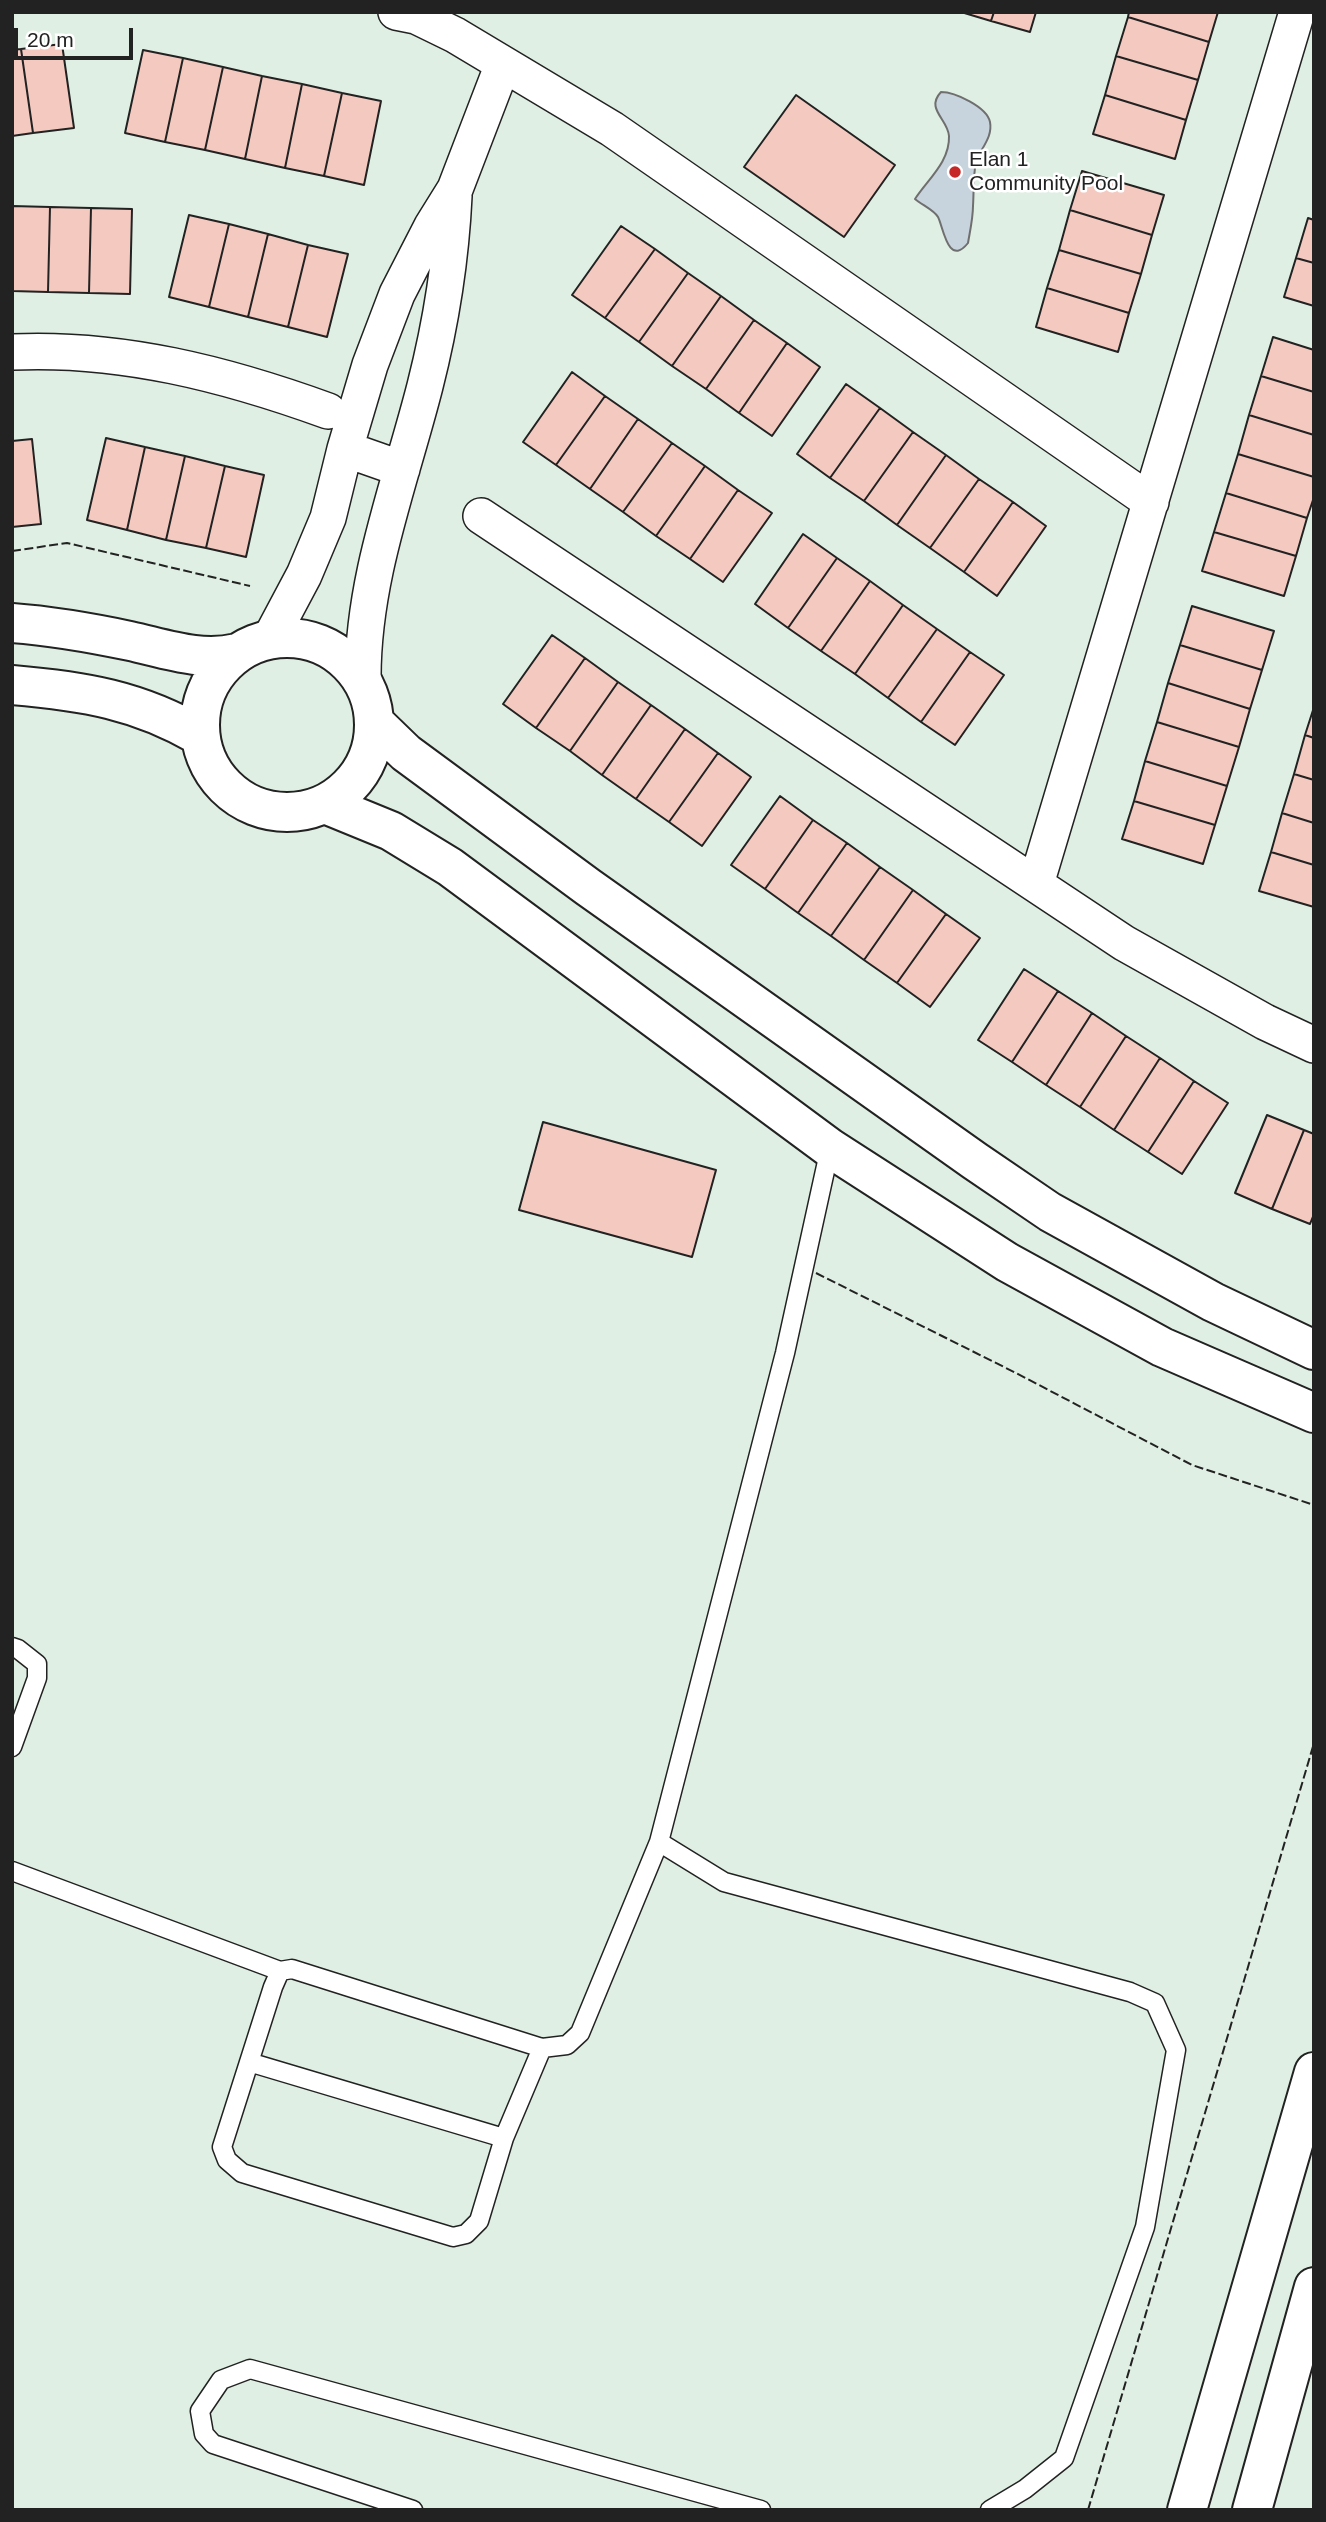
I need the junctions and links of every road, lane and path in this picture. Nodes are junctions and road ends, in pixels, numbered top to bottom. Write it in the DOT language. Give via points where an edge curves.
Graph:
graph roads {
  1 [pos="396,12"];
  2 [pos="1297,12"];
  3 [pos="503,64"];
  4 [pos="454,190"];
  5 [pos="12,352"];
  6 [pos="370,365"];
  7 [pos="425,385"];
  8 [pos="328,411"];
  9 [pos="345,449"];
  10 [pos="402,468"];
  11 [pos="1151,502"];
  12 [pos="481,516"];
  13 [pos="12,624"];
  14 [pos="253,646"];
  15 [pos="363,681"];
  16 [pos="12,685"];
  17 [pos="375,723"];
  18 [pos="201,736"];
  19 [pos="325,804"];
  20 [pos="1035,884"];
  21 [pos="1314,1045"];
  22 [pos="830,1148"];
  23 [pos="1314,1350"];
  24 [pos="1314,1413"];
  25 [pos="12,1647"];
  26 [pos="12,1746"];
  27 [pos="659,1842"];
  28 [pos="12,1871"];
  29 [pos="280,1971"];
  30 [pos="542,2048"];
  31 [pos="249,2062"];
  32 [pos="1314,2072"];
  33 [pos="504,2138"];
  34 [pos="1314,2287"];
  35 [pos="413,2510"];
  36 [pos="761,2510"];
  37 [pos="990,2510"];
  38 [pos="1186,2510"];
  39 [pos="1252,2510"];
  1 -- 3 [label="street" via="416,16"];
  2 -- 11 [label="street"];
  3 -- 4 [label="street"];
  3 -- 11 [label="street" via="612,130"];
  4 -- 6 [label="street" via="397,294"];
  4 -- 7 [label="street" via="445,293"];
  5 -- 8 [label="street" via="90,354 208,372"];
  6 -- 7 [label="street"];
  6 -- 9 [label="street"];
  7 -- 10 [label="street"];
  9 -- 10 [label="street"];
  9 -- 14 [label="street" via="328,518 304,575"];
  10 -- 15 [label="street" via="369,598"];
  11 -- 20 [label="street"];
  12 -- 20 [label="street"];
  13 -- 14 [label="street" via="218,658"];
  14 -- 15 [label="street" via="300,638 325,646"];
  14 -- 18 [label="street" via="222,666 208,690 200,717"];
  15 -- 17 [label="street"];
  16 -- 18 [label="street" via="119,700"];
  17 -- 19 [label="street" via="367,762 342,793"];
  17 -- 23 [label="street" via="406,753 588,887 1040,1204 1213,1302"];
  18 -- 19 [label="street" via="209,762 224,785 246,802 272,811 299,812"];
  19 -- 22 [label="street" via="391,831 450,867"];
  20 -- 21 [label="street" via="1194,984"];
  22 -- 24 [label="street" via="1084,1306 1162,1347"];
  22 -- 27 [label="lane" via="785,1353"];
  25 -- 26 [label="lane" via="37,1664 37,1678"];
  27 -- 30 [label="lane" via="580,2033 567,2045"];
  27 -- 37 [label="lane" via="724,1882 1130,1992 1155,2003 1160,2012 1176,2050 1145,2227 1064,2458"];
  28 -- 29 [label="lane"];
  29 -- 30 [label="lane" via="292,1969"];
  29 -- 31 [label="lane"];
  30 -- 33 [label="lane"];
  31 -- 33 [label="lane"];
  31 -- 33 [label="lane" via="222,2147 227,2160 242,2173 453,2237 466,2234 479,2221"];
  32 -- 38 [label="street"];
  34 -- 39 [label="street"];
  35 -- 36 [label="lane" via="213,2444 204,2434 200,2412 221,2381 250,2369"];
}
